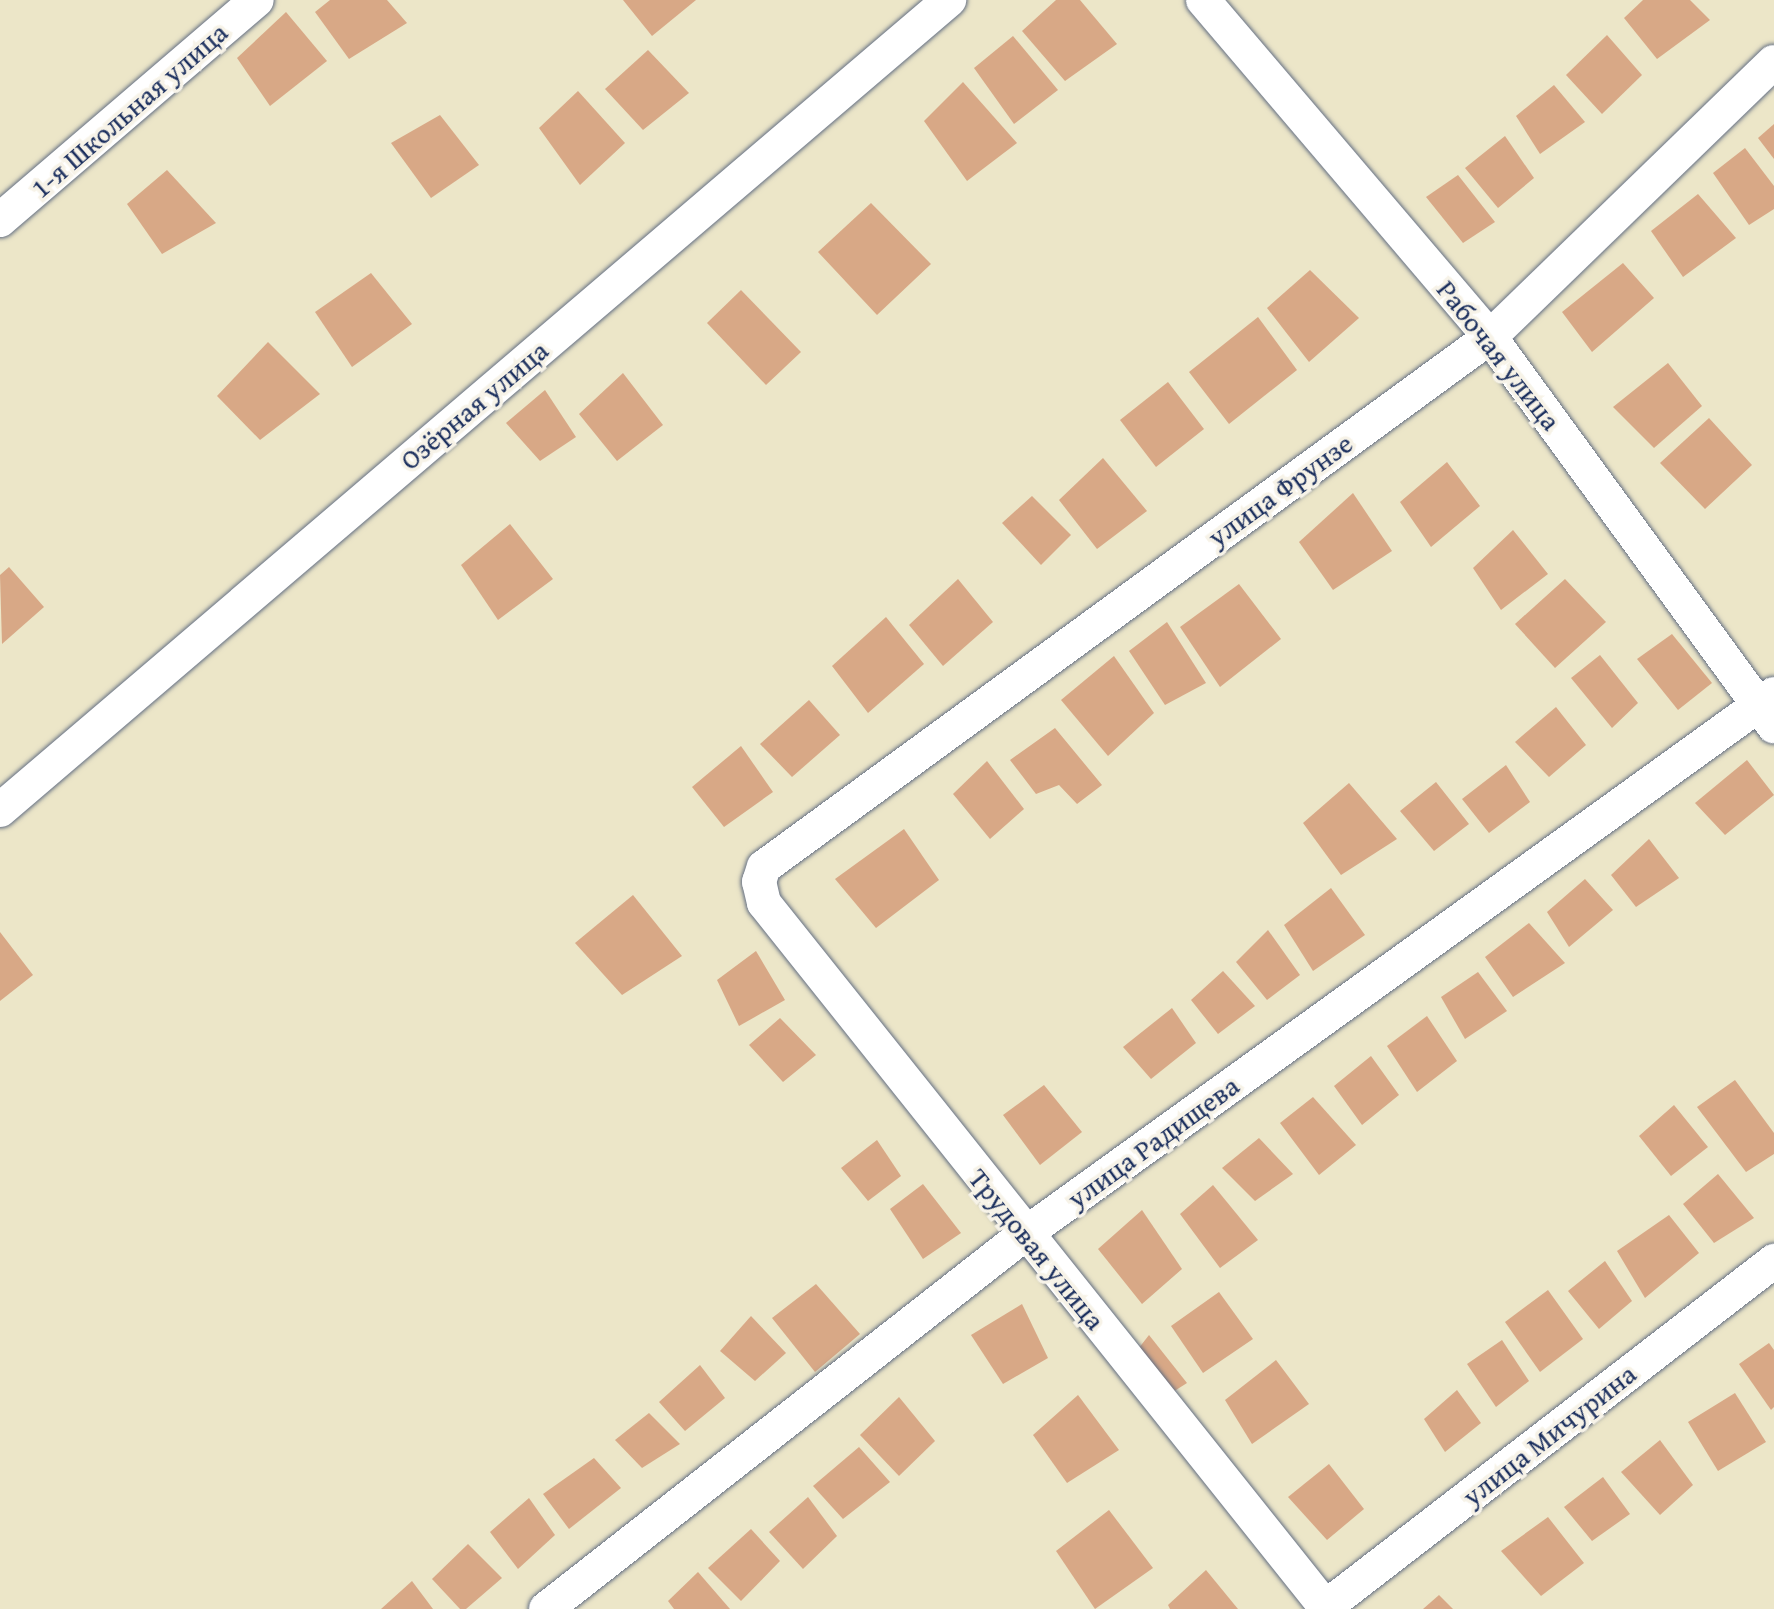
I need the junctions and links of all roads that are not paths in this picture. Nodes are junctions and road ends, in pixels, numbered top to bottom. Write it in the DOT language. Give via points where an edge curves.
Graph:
graph roads {
  1 [pos="257,0"];
  2 [pos="949,0"];
  3 [pos="1203,0"];
  4 [pos="1774,62"];
  5 [pos="0,220"];
  6 [pos="1490,337"];
  7 [pos="1769,709"];
  8 [pos="0,810"];
  9 [pos="759,882"];
  10 [pos="1025,1234"];
  11 [pos="1774,1261"];
  12 [pos="1325,1608"];
  13 [pos="546,1609"];
  1 -- 5 [label="street, 1-я Школьная улица"];
  2 -- 8 [label="street, Озёрная улица"];
  3 -- 6 [label="street, Рабочая улица"];
  4 -- 6 [label="street, улица Фрунзе"];
  6 -- 7 [label="street, Рабочая улица"];
  6 -- 9 [label="street, улица Фрунзе" via="764,867"];
  7 -- 10 [label="street, улица Радищева"];
  9 -- 10 [label="street, Трудовая улица" via="764,903"];
  10 -- 12 [label="street, Трудовая улица"];
  10 -- 13 [label="street, улица Радищева"];
  11 -- 12 [label="street, улица Мичурина"];
}
